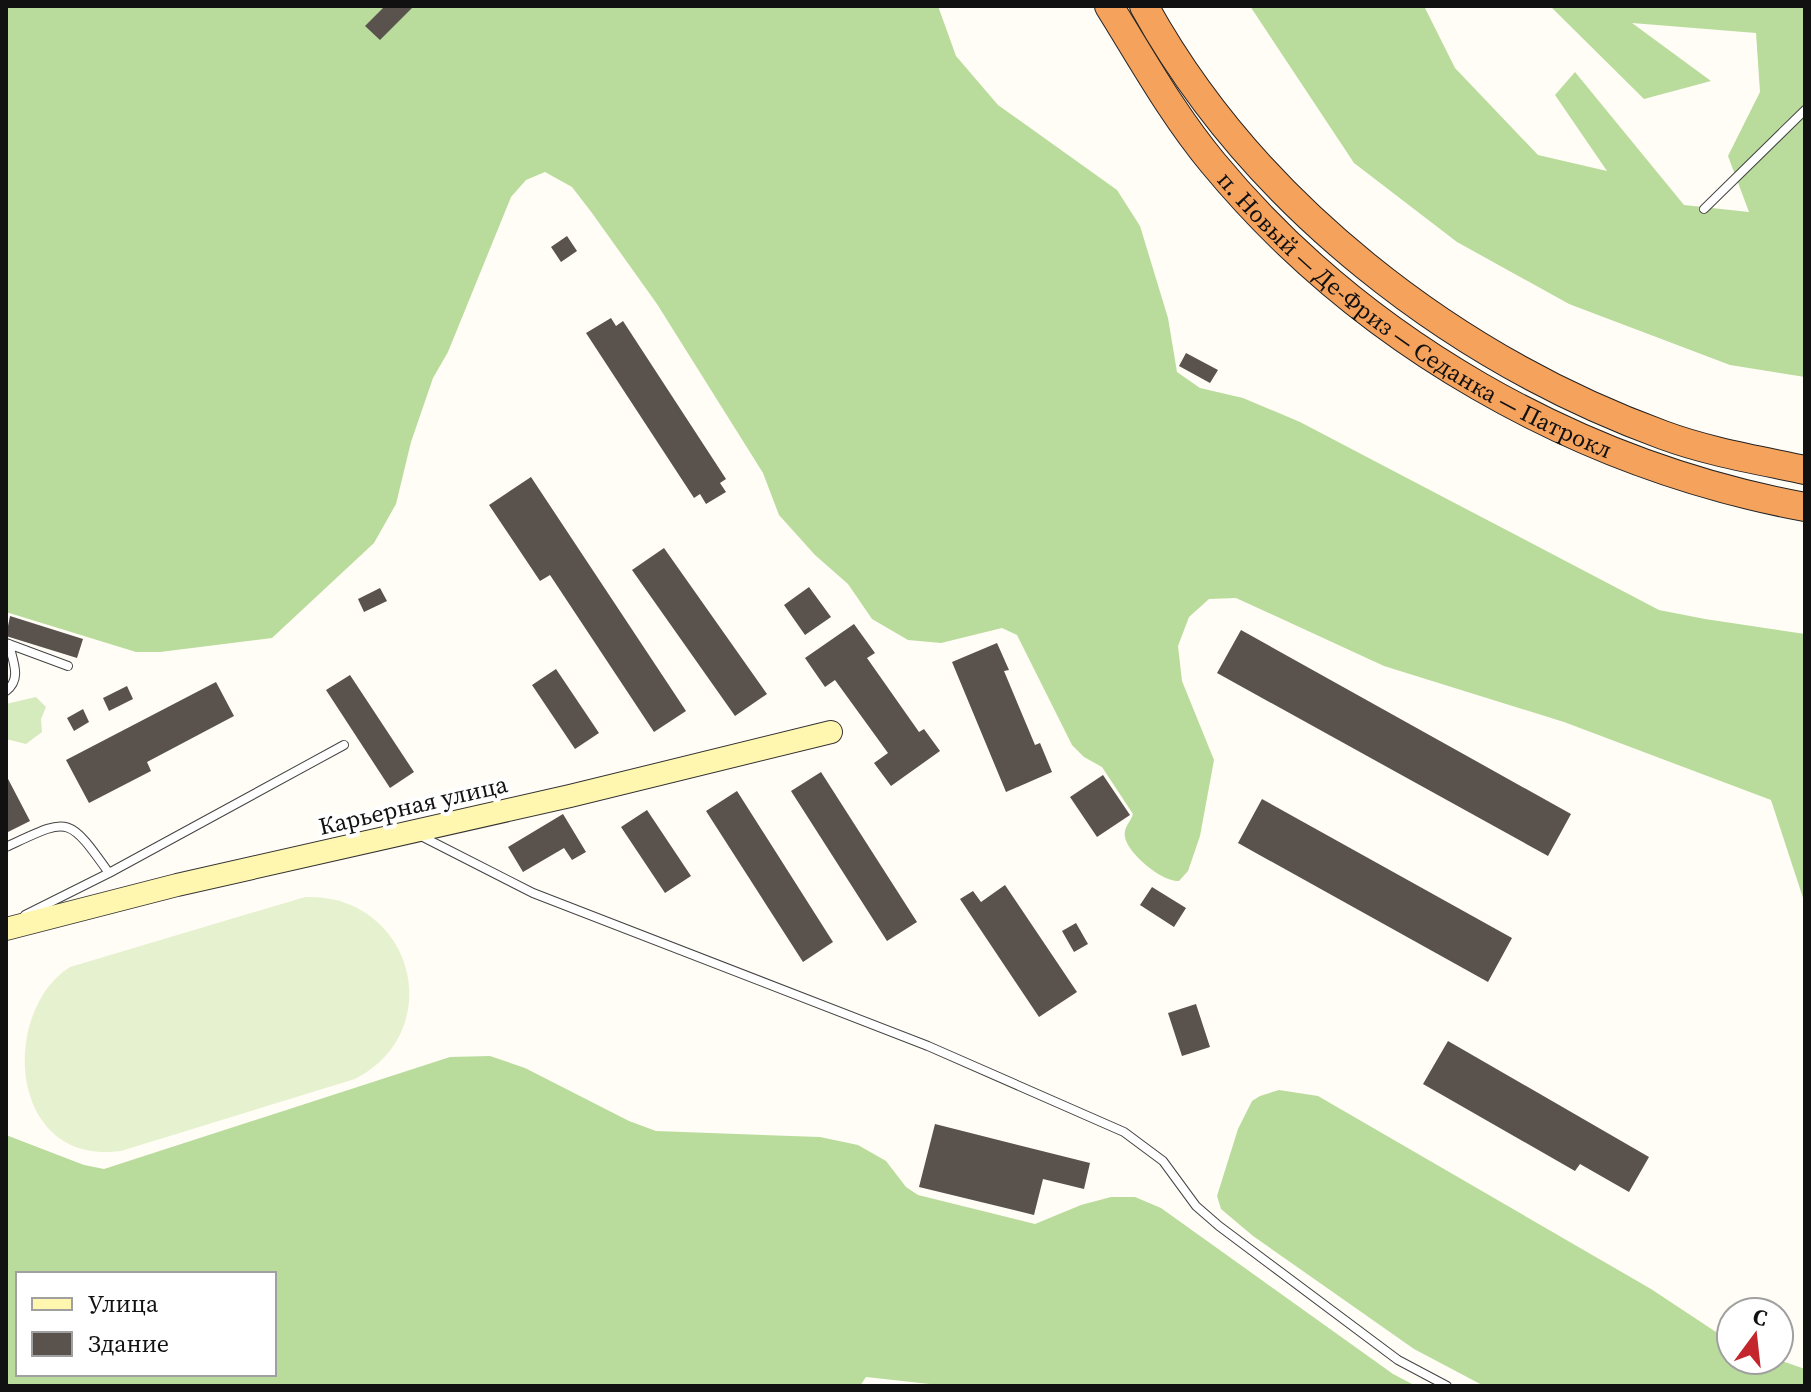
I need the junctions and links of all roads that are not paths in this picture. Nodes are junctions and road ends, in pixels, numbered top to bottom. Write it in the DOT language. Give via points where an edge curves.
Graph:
graph roads {
  1 [pos="1109,6"];
  2 [pos="1144,6"];
  3 [pos="1805,110"];
  4 [pos="1704,209"];
  5 [pos="1805,470"];
  6 [pos="1805,507"];
  7 [pos="8,644"];
  8 [pos="68,666"];
  9 [pos="6,691"];
  10 [pos="831,732"];
  11 [pos="344,745"];
  12 [pos="413,832"];
  13 [pos="6,847"];
  14 [pos="109,873"];
  15 [pos="6,927"];
  16 [pos="1447,1386"];
  1 -- 6 [label="highway, п. Новый — Де-Фриз — Седанка — Патрокл" via="1213,163 1335,285 1439,362 1501,399 1596,443 1710,485"];
  2 -- 5 [label="highway, п. Новый — Де-Фриз — Седанка — Патрокл" via="1200,94 1268,175 1336,241 1432,318 1535,379 1651,430"];
  3 -- 4 [label="lane"];
  7 -- 8 [label="lane"];
  7 -- 9 [label="lane" via="17,677"];
  10 -- 12 [label="street, Карьерная улица"];
  11 -- 14 [label="lane"];
  12 -- 15 [label="street, Карьерная улица"];
  12 -- 16 [label="lane" via="533,893 928,1046 1124,1132 1163,1161 1196,1206 1219,1226 1398,1360"];
  13 -- 14 [label="lane" via="65,825 79,833"];
  14 -- 15 [label="lane"];
}
